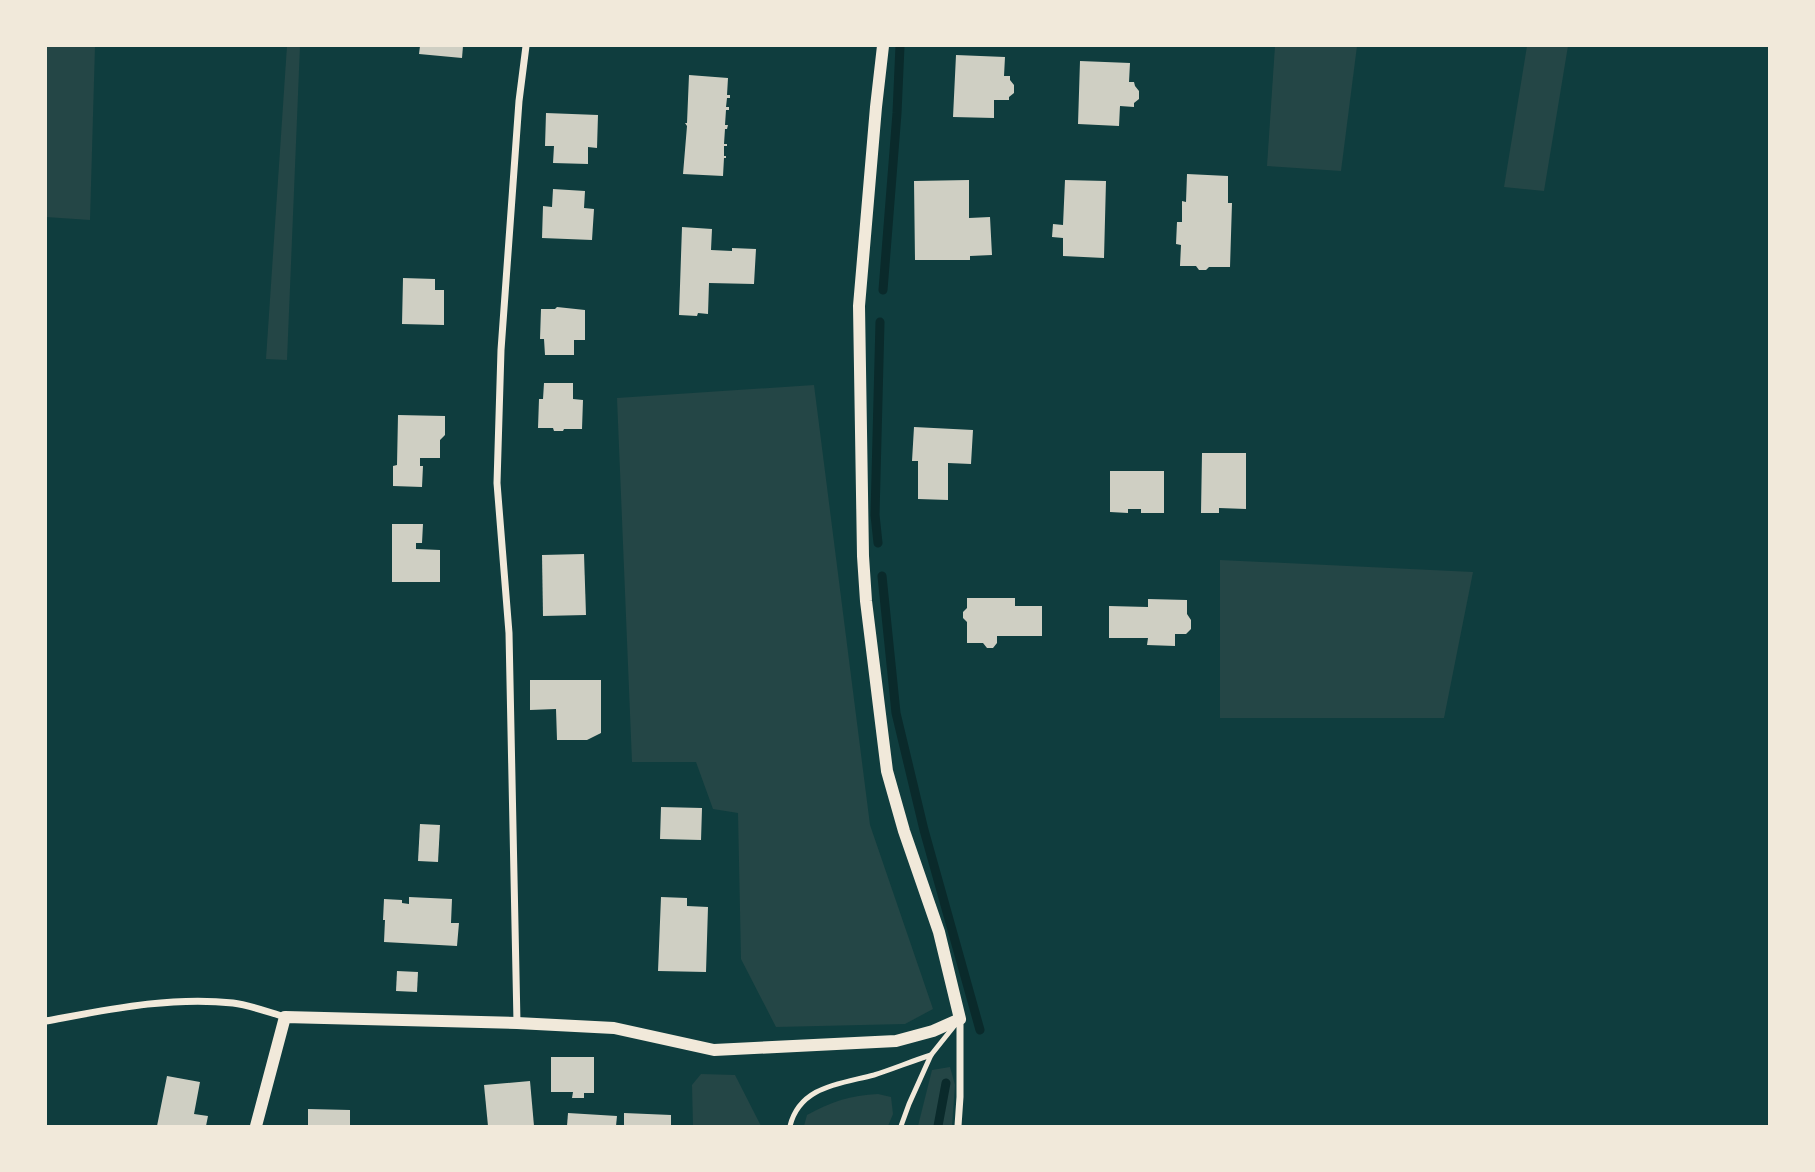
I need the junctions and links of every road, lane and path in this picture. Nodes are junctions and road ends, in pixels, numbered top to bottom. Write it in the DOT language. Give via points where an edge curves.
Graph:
graph roads {
  1 [pos="526,46"];
  2 [pos="883,46"];
  3 [pos="285,1017"];
  4 [pos="960,1019"];
  5 [pos="46,1021"];
  6 [pos="517,1023"];
  7 [pos="931,1055"];
  8 [pos="256,1126"];
  9 [pos="790,1126"];
  10 [pos="901,1126"];
  11 [pos="958,1126"];
  1 -- 6 [label="street" via="501,350 497,483 509,633"];
  2 -- 4 [label="street" via="859,306 866,601 887,771 939,932"];
  3 -- 5 [label="street" via="234,1003 182,1002"];
  3 -- 6 [label="street"];
  3 -- 8 [label="street"];
  4 -- 6 [label="street" via="897,1041 734,1050 714,1050 614,1028"];
  4 -- 7 [label="lane"];
  4 -- 11 [label="street"];
  7 -- 9 [label="lane" via="827,1086 793,1114"];
  7 -- 10 [label="lane"];
}
